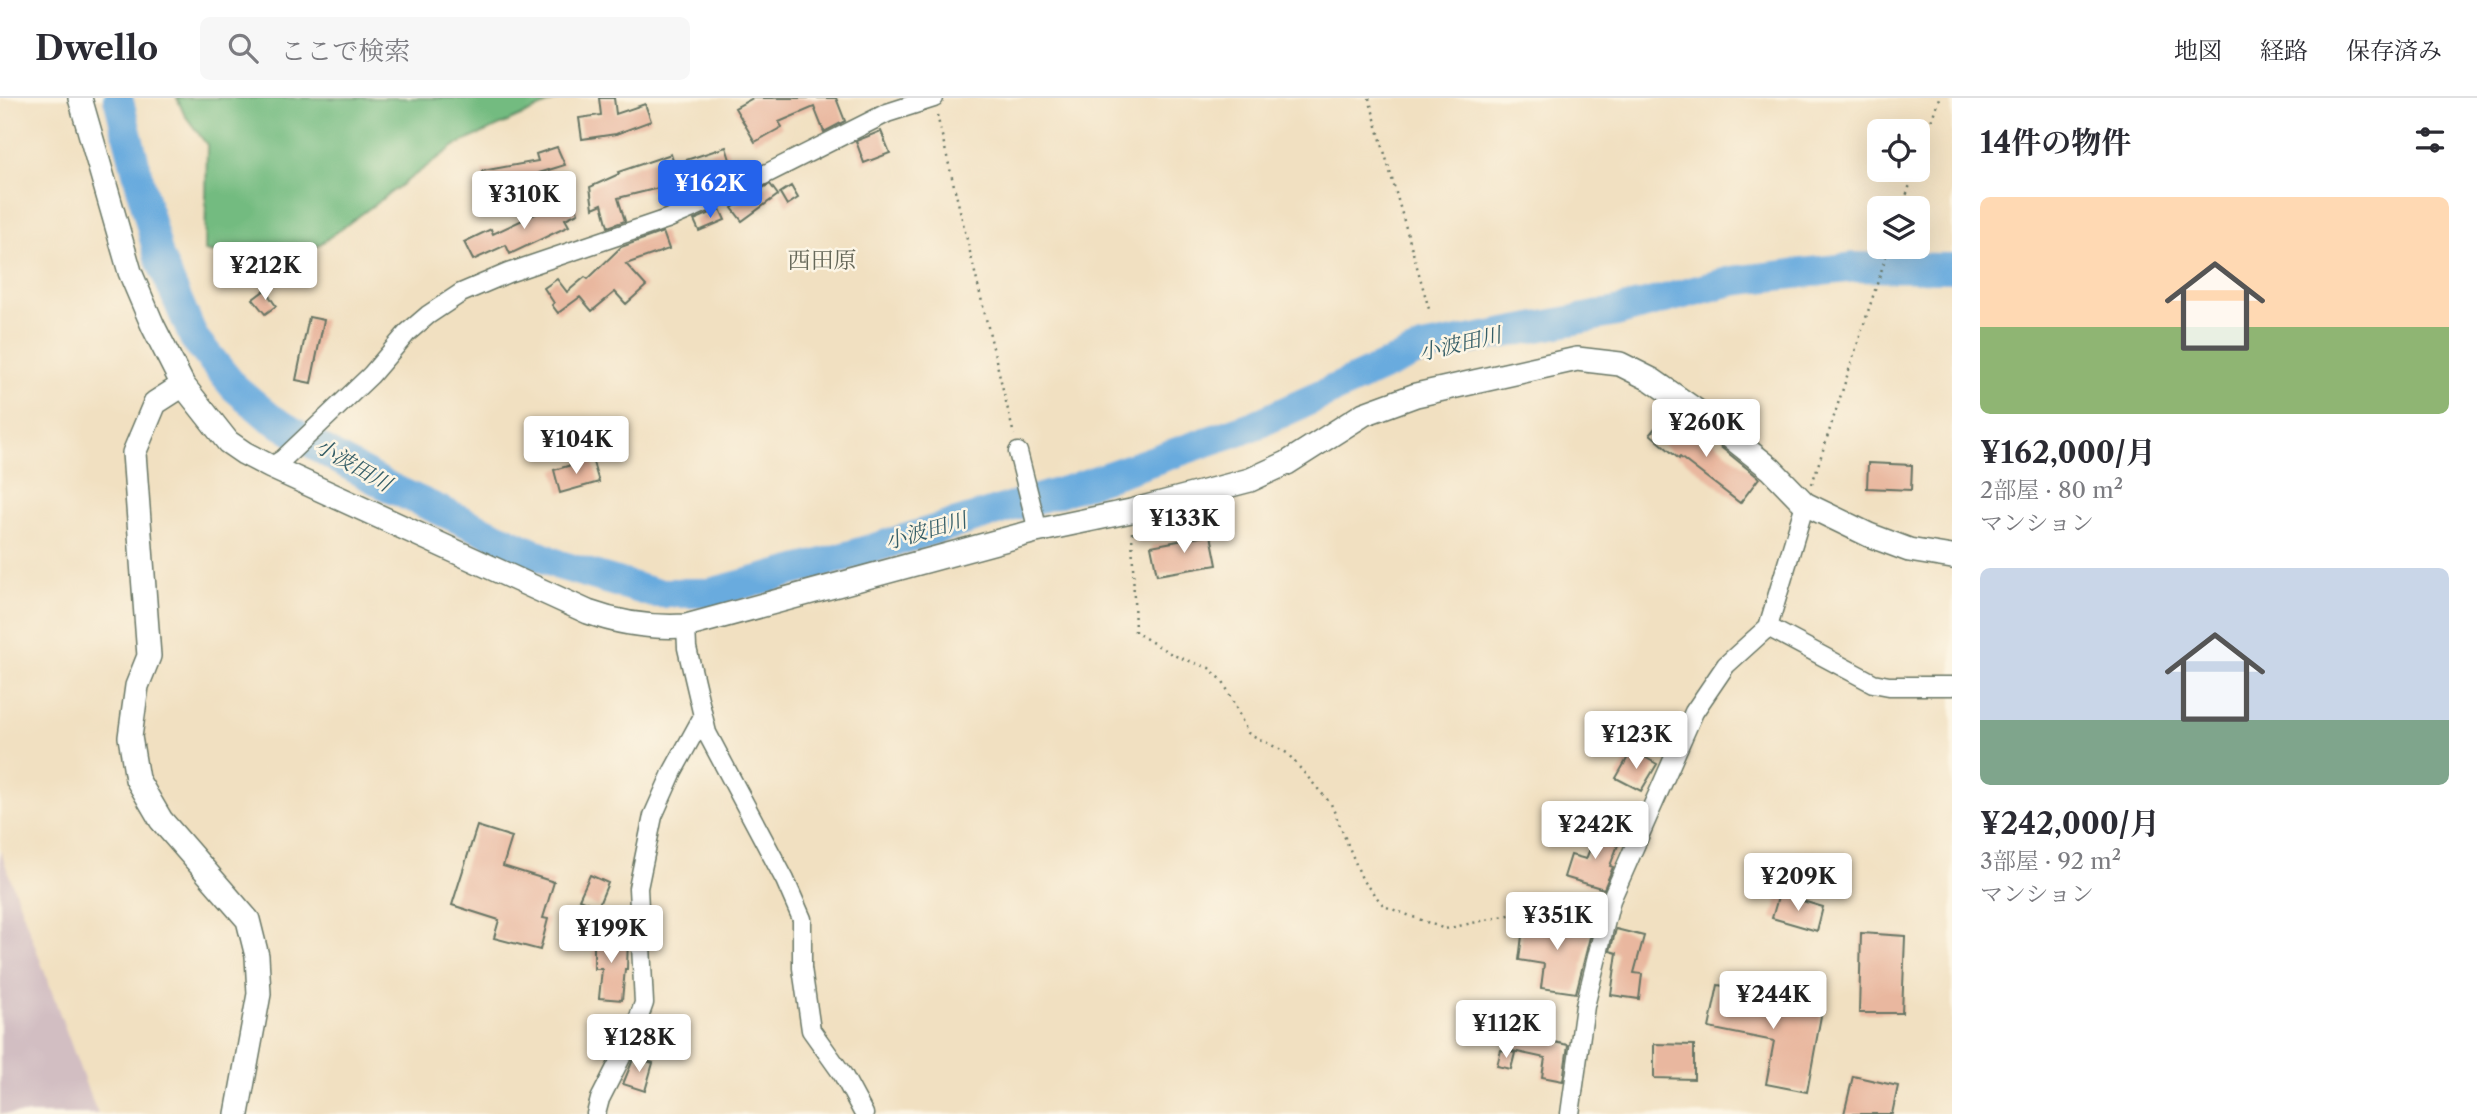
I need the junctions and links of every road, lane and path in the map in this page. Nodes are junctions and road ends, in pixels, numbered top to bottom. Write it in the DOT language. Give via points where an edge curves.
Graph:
graph roads {
  1 [pos="80,98"];
  2 [pos="933,98"];
  3 [pos="1369,98"];
  4 [pos="1939,98"];
  5 [pos="1930,125"];
  6 [pos="1885,259"];
  7 [pos="1429,309"];
  8 [pos="183,385"];
  9 [pos="1018,452"];
  10 [pos="277,463"];
  11 [pos="1805,504"];
  12 [pos="1131,511"];
  13 [pos="1035,525"];
  14 [pos="1952,557"];
  15 [pos="686,626"];
  16 [pos="1768,627"];
  17 [pos="1952,686"];
  18 [pos="702,718"];
  19 [pos="1611,900"];
  20 [pos="237,1114"];
  21 [pos="596,1114"];
  22 [pos="864,1114"];
  23 [pos="1570,1114"];
  1 -- 8 [label="street" via="130,272"];
  2 -- 9 [label="path"];
  2 -- 10 [label="street" via="887,113 667,219 461,293 407,333 371,375"];
  3 -- 7 [label="path"];
  4 -- 5 [label="path"];
  6 -- 11 [label="path"];
  8 -- 10 [label="street" via="228,442 244,453"];
  8 -- 20 [label="street" via="155,403 134,453 149,656 138,686 130,737 137,779 161,820 248,920 257,956 259,994"];
  9 -- 13 [label="street"];
  10 -- 15 [label="street" via="588,612 631,624"];
  11 -- 12 [label="street" via="1771,469 1652,380 1620,364 1577,359 1416,395 1364,414 1287,463 1250,480"];
  11 -- 14 [label="street" via="1909,550"];
  11 -- 16 [label="street"];
  12 -- 13 [label="street"];
  12 -- 19 [label="path" via="1135,632 1173,655 1209,668 1223,681 1248,733 1287,753 1331,804 1363,881 1384,906 1445,929 1561,898 1582,895"];
  13 -- 15 [label="street"];
  15 -- 18 [label="street"];
  16 -- 17 [label="street" via="1873,683"];
  16 -- 19 [label="street" via="1726,665 1694,712"];
  18 -- 21 [label="street" via="653,816 638,888 644,1003"];
  18 -- 22 [label="street" via="802,919 802,968 811,1030"];
  19 -- 23 [label="street" via="1585,1006"];
}
